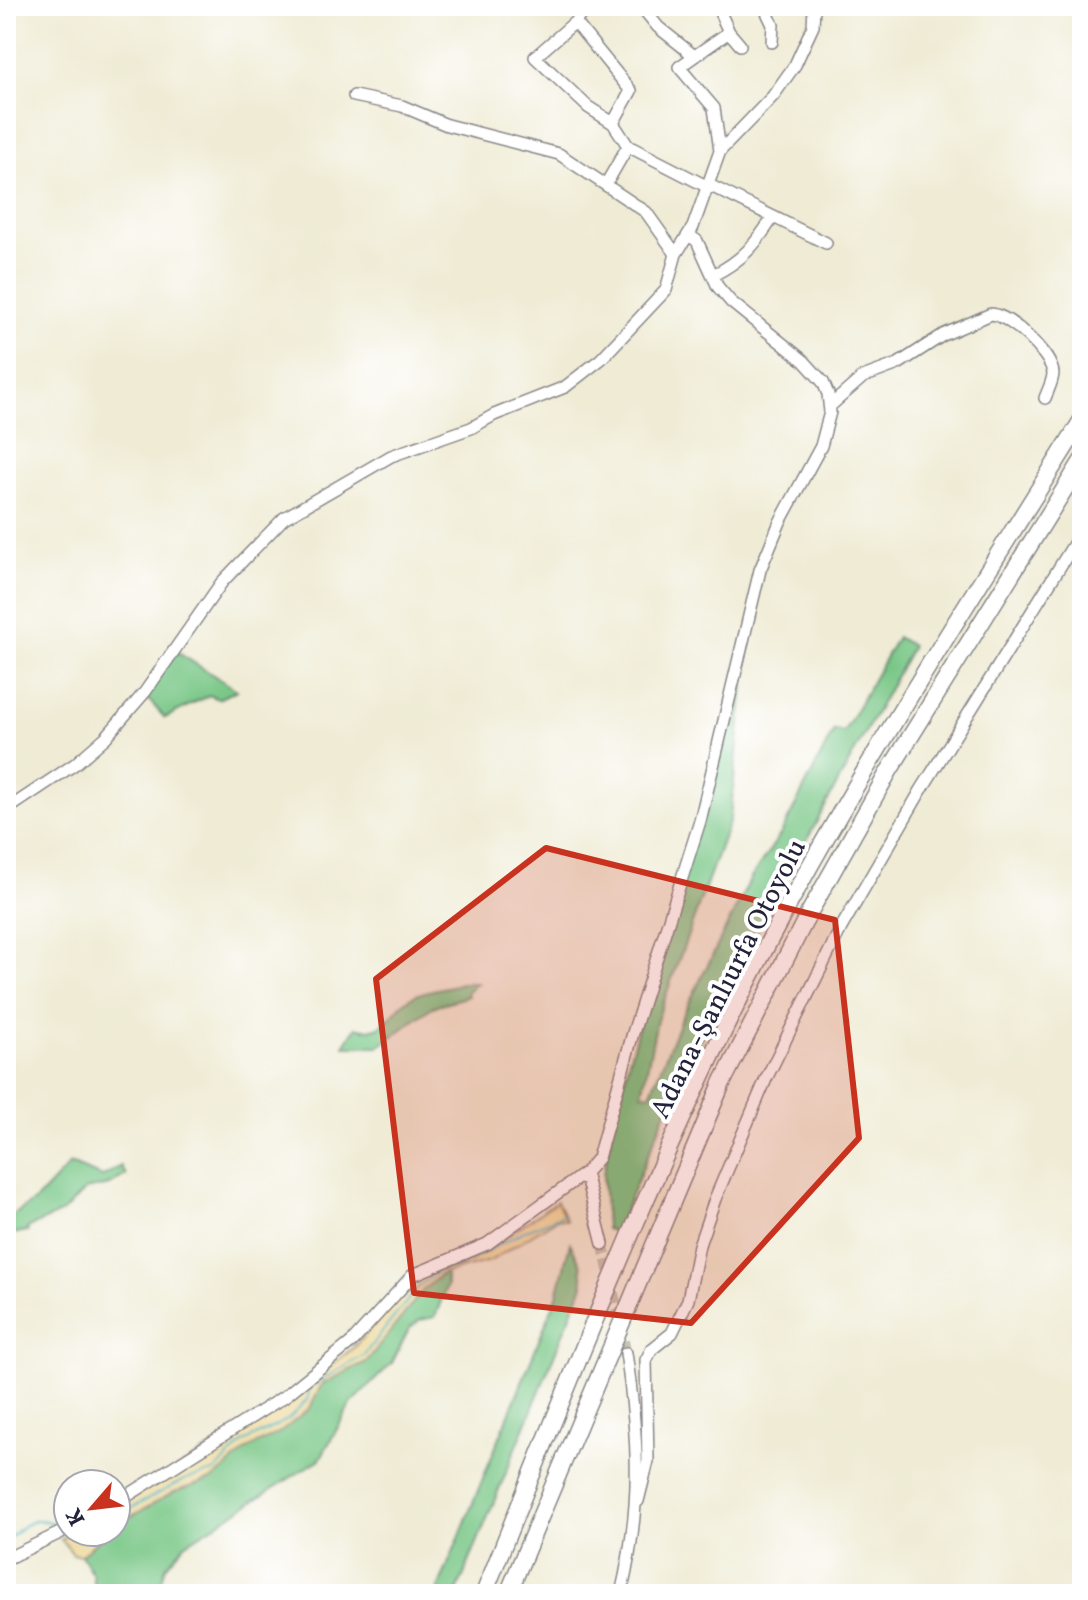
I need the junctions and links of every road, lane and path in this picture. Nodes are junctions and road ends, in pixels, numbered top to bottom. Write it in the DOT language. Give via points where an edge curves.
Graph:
graph roads {
  1 [pos="587,6"];
  2 [pos="641,6"];
  3 [pos="717,6"];
  4 [pos="764,6"];
  5 [pos="814,6"];
  6 [pos="575,22"];
  7 [pos="729,32"];
  8 [pos="772,42"];
  9 [pos="740,45"];
  10 [pos="693,55"];
  11 [pos="354,96"];
  12 [pos="613,123"];
  13 [pos="628,146"];
  14 [pos="720,151"];
  15 [pos="606,184"];
  16 [pos="707,185"];
  17 [pos="773,217"];
  18 [pos="689,235"];
  19 [pos="826,243"];
  20 [pos="676,254"];
  21 [pos="713,275"];
  22 [pos="1045,398"];
  23 [pos="830,406"];
  24 [pos="1082,420"];
  25 [pos="1082,461"];
  26 [pos="1082,531"];
  27 [pos="6,810"];
  28 [pos="585,1173"];
  29 [pos="603,1244"];
  30 [pos="626,1353"];
  31 [pos="132,1493"];
  32 [pos="638,1501"];
  33 [pos="52,1537"];
  34 [pos="6,1559"];
  35 [pos="484,1594"];
  36 [pos="508,1594"];
  37 [pos="621,1594"];
  1 -- 6 [label="street"];
  2 -- 10 [label="street"];
  3 -- 7 [label="street"];
  4 -- 8 [label="street" via="773,25"];
  5 -- 14 [label="street" via="813,26 795,65"];
  6 -- 12 [label="street" via="631,91"];
  6 -- 12 [label="street" via="535,57"];
  7 -- 9 [label="street"];
  7 -- 10 [label="street"];
  10 -- 14 [label="street" via="679,67 714,108"];
  11 -- 15 [label="street" via="546,149"];
  12 -- 13 [label="street"];
  13 -- 15 [label="street"];
  13 -- 16 [label="street"];
  14 -- 16 [label="street"];
  15 -- 20 [label="street" via="652,218"];
  16 -- 17 [label="street"];
  16 -- 18 [label="street"];
  17 -- 19 [label="street"];
  17 -- 21 [label="street" via="756,245"];
  18 -- 20 [label="street"];
  18 -- 21 [label="street"];
  20 -- 27 [label="street" via="659,300 572,383 391,456 284,518 222,582 145,692 106,737"];
  21 -- 23 [label="street" via="746,318 804,361 823,382"];
  22 -- 23 [label="street" via="1053,378 1049,363 1016,324 991,314 863,377"];
  23 -- 28 [label="street" via="821,446 760,570 700,821 612,1117 598,1158"];
  24 -- 35 [label="highway, Adana-Şanlıurfa Otoyolu" via="871,762 789,903 715,1047"];
  25 -- 36 [label="highway, Adana-Şanlıurfa Otoyolu" via="889,771 722,1083"];
  26 -- 32 [label="street" via="875,867 766,1079 708,1216 688,1300 672,1333 646,1360 648,1461"];
  28 -- 29 [label="street"];
  28 -- 31 [label="street" via="487,1244 413,1275 352,1342 285,1396"];
  30 -- 32 [label="street" via="638,1434"];
  32 -- 37 [label="street"];
  33 -- 34 [label="street"];
}
